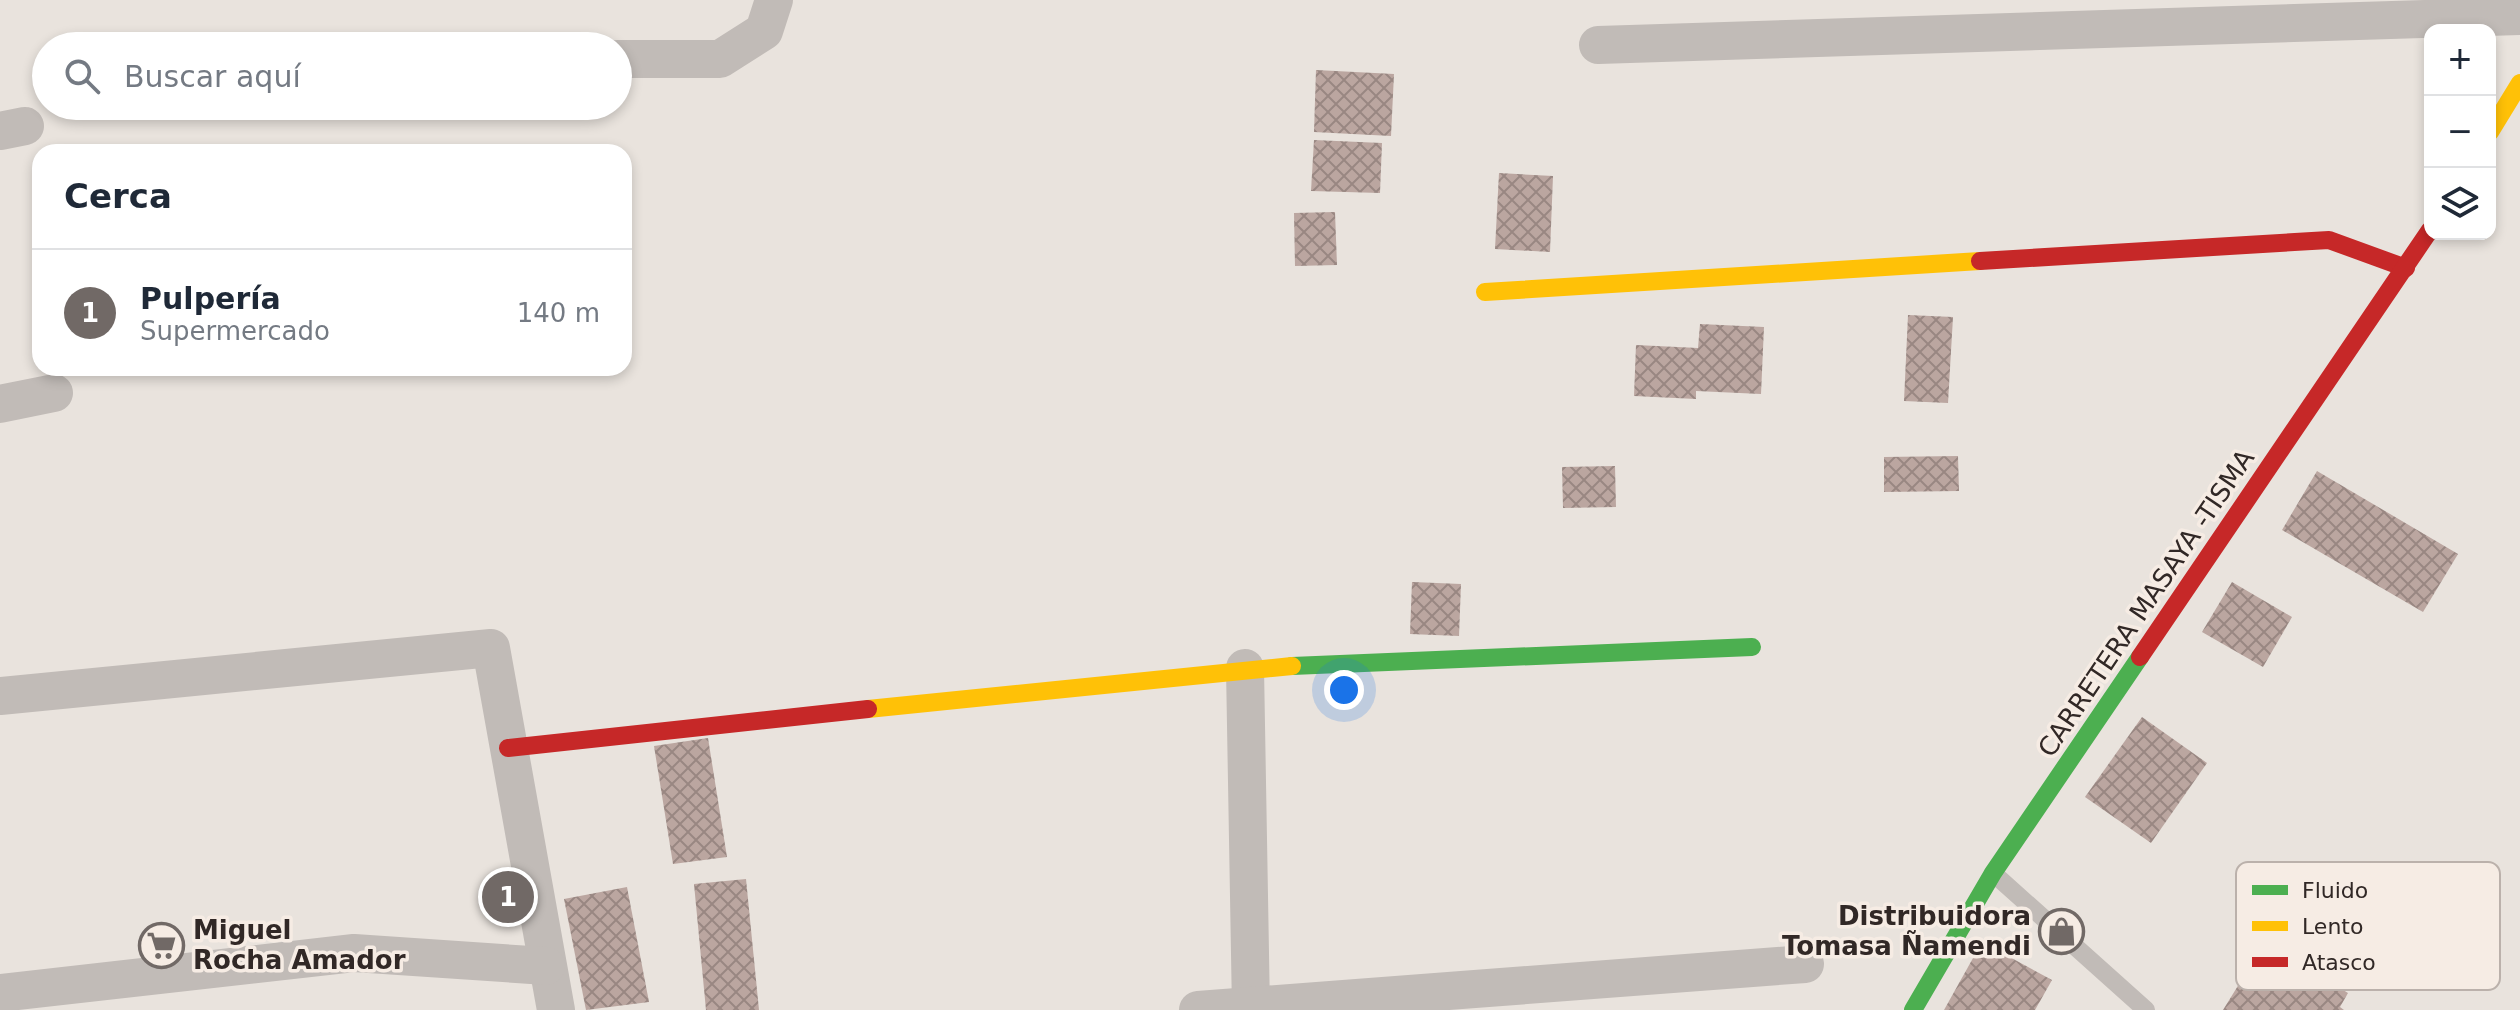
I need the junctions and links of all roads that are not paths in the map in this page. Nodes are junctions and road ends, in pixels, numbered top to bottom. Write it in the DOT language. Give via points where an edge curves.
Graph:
graph roads {
  1 [pos="774,0"];
  2 [pos="2520,16"];
  3 [pos="1598,45"];
  4 [pos="632,59"];
  5 [pos="2520,83"];
  6 [pos="2496,122"];
  7 [pos="2424,240"];
  8 [pos="2406,268"];
  9 [pos="1485,292"];
  10 [pos="54,393"];
  11 [pos="0,404"];
  12 [pos="1752,647"];
  13 [pos="1245,668"];
  14 [pos="0,696"];
  15 [pos="508,748"];
  16 [pos="1993,873"];
  17 [pos="1805,964"];
  18 [pos="546,966"];
  19 [pos="0,993"];
  20 [pos="1251,1007"];
  21 [pos="556,1010"];
  22 [pos="1198,1010"];
  23 [pos="1913,1010"];
  24 [pos="2146,1010"];
  1 -- 4 [label="street" via="764,31 720,59"];
  2 -- 3 [label="street"];
  5 -- 6 [label="street"];
  7 -- 8 [label="street, CARRETERA MASAYA -TISMA"];
  8 -- 9 [label="street" via="2329,240"];
  8 -- 16 [label="street, CARRETERA MASAYA -TISMA"];
  10 -- 11 [label="street"];
  12 -- 13 [label="street"];
  13 -- 15 [label="street"];
  13 -- 20 [label="street"];
  14 -- 15 [label="street" via="491,648"];
  15 -- 18 [label="street"];
  16 -- 23 [label="street, CARRETERA MASAYA -TISMA"];
  16 -- 24 [label="lane"];
  17 -- 20 [label="street"];
  18 -- 19 [label="street" via="354,953"];
  18 -- 21 [label="street"];
  20 -- 22 [label="street"];
}
